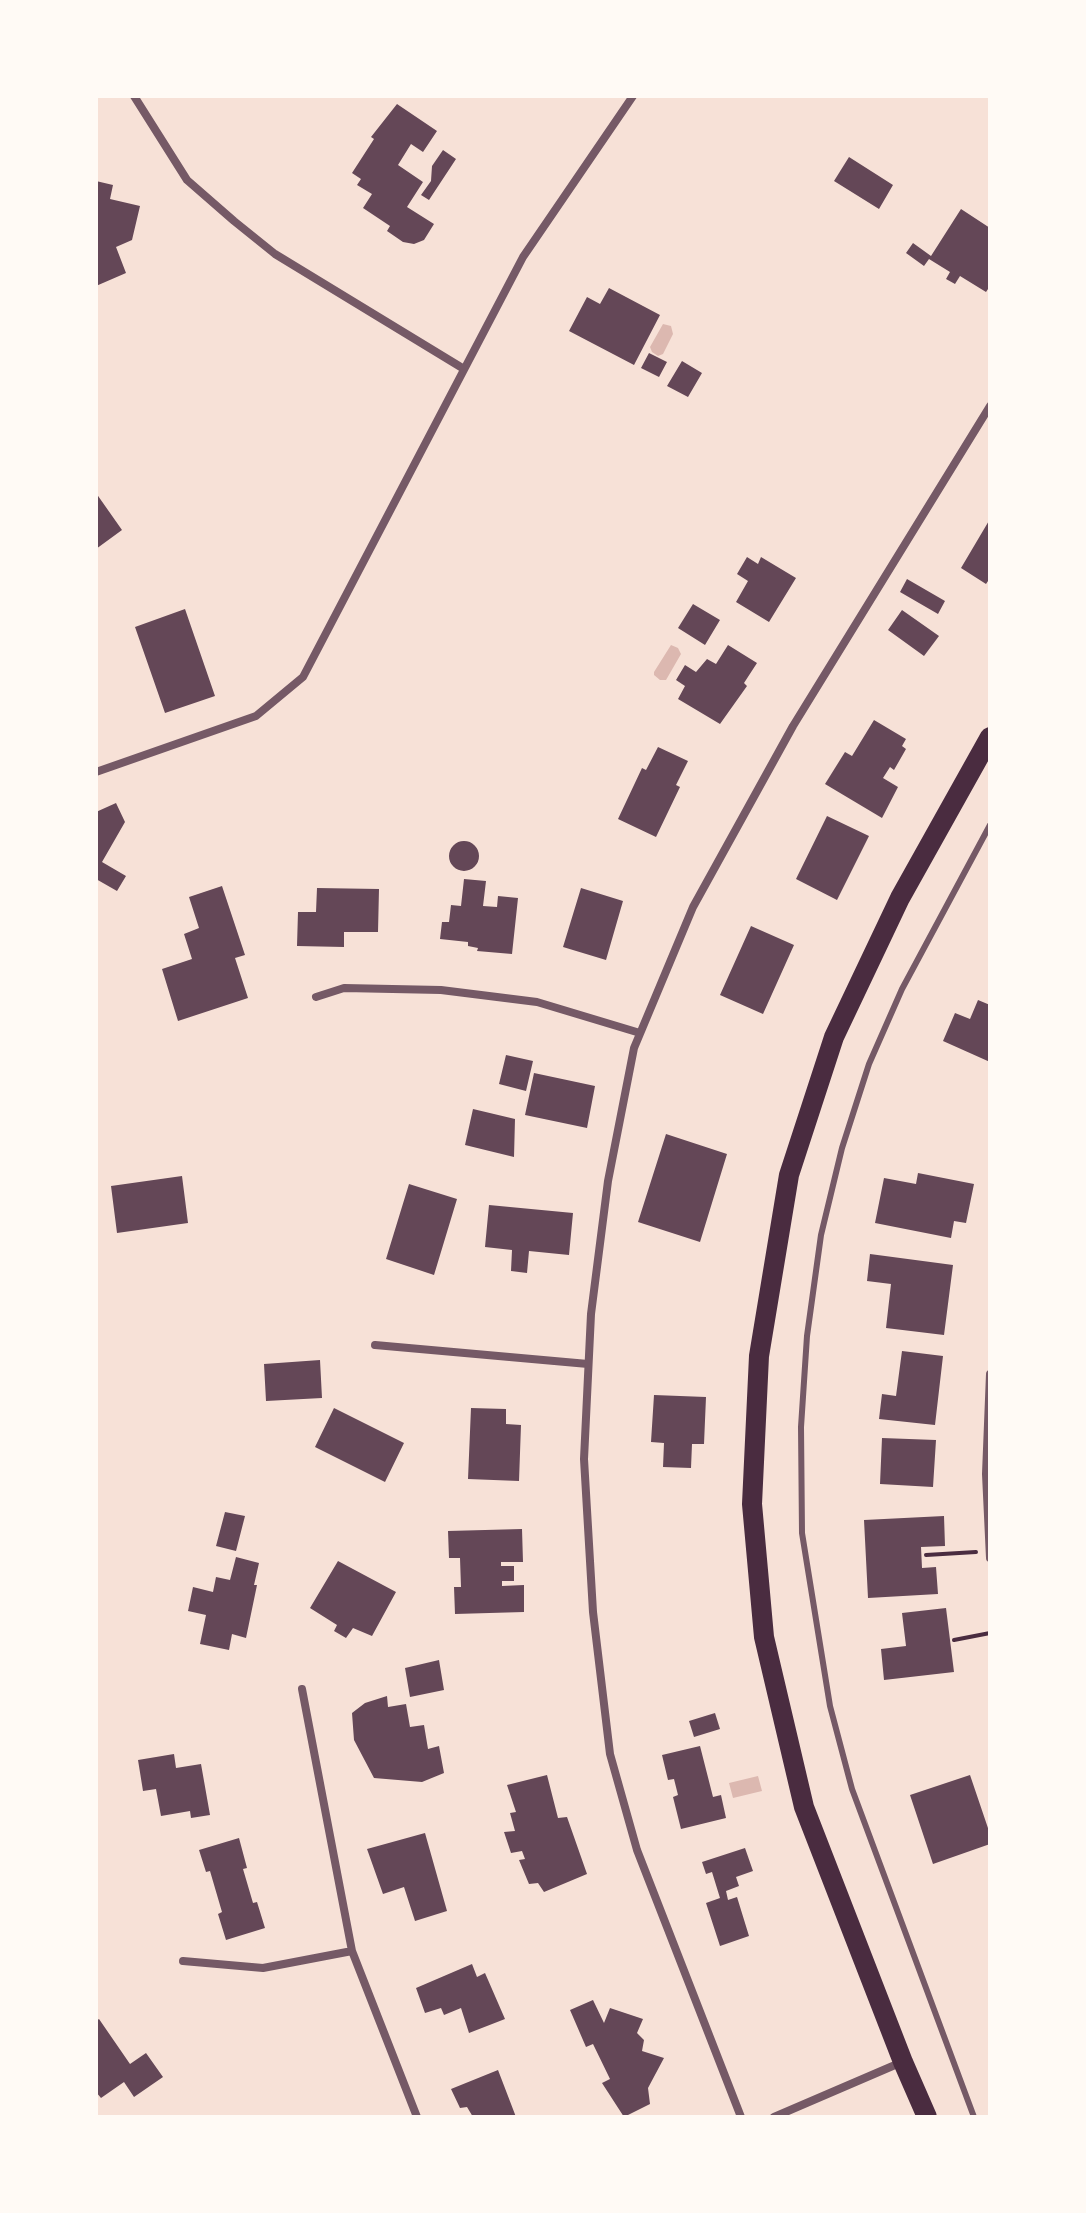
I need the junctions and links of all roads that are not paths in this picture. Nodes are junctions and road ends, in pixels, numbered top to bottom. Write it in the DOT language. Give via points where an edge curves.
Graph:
graph roads {
  1 [pos="134,96"];
  2 [pos="633,96"];
  3 [pos="464,369"];
  4 [pos="990,406"];
  5 [pos="990,737"];
  6 [pos="96,772"];
  7 [pos="990,825"];
  8 [pos="316,997"];
  9 [pos="640,1033"];
  10 [pos="375,1345"];
  11 [pos="588,1364"];
  12 [pos="990,1374"];
  13 [pos="989,1552"];
  14 [pos="990,1558"];
  15 [pos="302,1689"];
  16 [pos="352,1951"];
  17 [pos="183,1961"];
  18 [pos="903,2062"];
  19 [pos="417,2117"];
  20 [pos="741,2117"];
  21 [pos="774,2117"];
  22 [pos="927,2117"];
  23 [pos="974,2117"];
  1 -- 3 [label="street" via="187,180 234,221 275,254"];
  2 -- 3 [label="street" via="523,257"];
  3 -- 6 [label="street" via="303,677 256,716"];
  4 -- 9 [label="street" via="793,726 693,907"];
  5 -- 18 [label="highway" via="900,898 834,1037 789,1175 759,1356 752,1504 764,1637 804,1807"];
  7 -- 23 [label="lane" via="902,989 869,1064 847,1134 821,1235 801,1427 802,1533 830,1706 852,1789"];
  8 -- 9 [label="street" via="344,988 441,990 537,1002"];
  9 -- 11 [label="street" via="608,1181"];
  10 -- 11 [label="street"];
  11 -- 20 [label="street" via="584,1459 593,1612 610,1754 637,1850"];
  12 -- 13 [label="street"];
  13 -- 14 [label="street"];
  15 -- 16 [label="street"];
  16 -- 17 [label="street" via="263,1968"];
  16 -- 19 [label="street"];
  18 -- 21 [label="street"];
  18 -- 22 [label="highway"];
}
